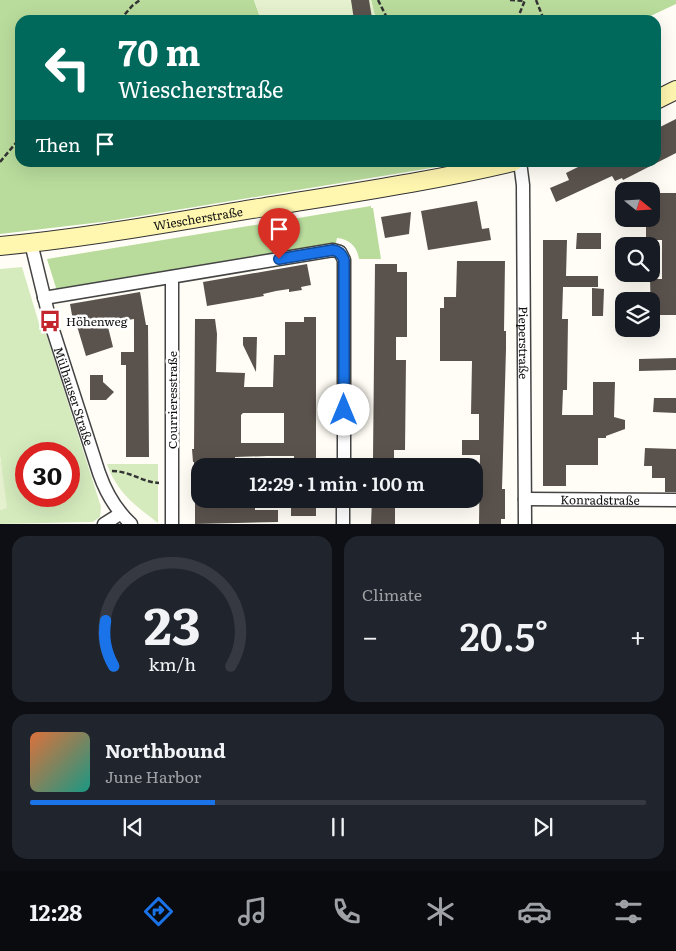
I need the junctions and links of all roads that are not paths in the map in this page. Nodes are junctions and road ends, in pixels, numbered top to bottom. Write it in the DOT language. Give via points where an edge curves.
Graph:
graph roads {
  1 [pos="676,90"];
  2 [pos="661,98"];
  3 [pos="492,167"];
  4 [pos="521,167"];
  5 [pos="31,243"];
  6 [pos="0,246"];
  7 [pos="172,278"];
  8 [pos="44,298"];
  9 [pos="344,458"];
  10 [pos="525,499"];
  11 [pos="676,500"];
  12 [pos="344,508"];
  13 [pos="120,514"];
  14 [pos="104,524"];
  15 [pos="131,524"];
  16 [pos="172,524"];
  17 [pos="343,524"];
  18 [pos="525,524"];
  1 -- 2 [label="main road"];
  3 -- 5 [label="main road, Wiescherstraße" via="455,176"];
  4 -- 10 [label="street, Pieperstraße"];
  5 -- 6 [label="main road, Wiescherstraße"];
  5 -- 8 [label="street, Mülhauser Straße"];
  7 -- 8 [label="street"];
  7 -- 9 [label="street" via="333,250 340,252 344,260"];
  7 -- 16 [label="street, Courrieresstraße"];
  8 -- 13 [label="street, Mülhauser Straße" via="98,473 104,490"];
  10 -- 11 [label="street, Konradstraße"];
  10 -- 18 [label="street, Pieperstraße"];
  12 -- 17 [label="street"];
  13 -- 14 [label="street"];
  13 -- 15 [label="street, Mülhauser Straße"];
}
